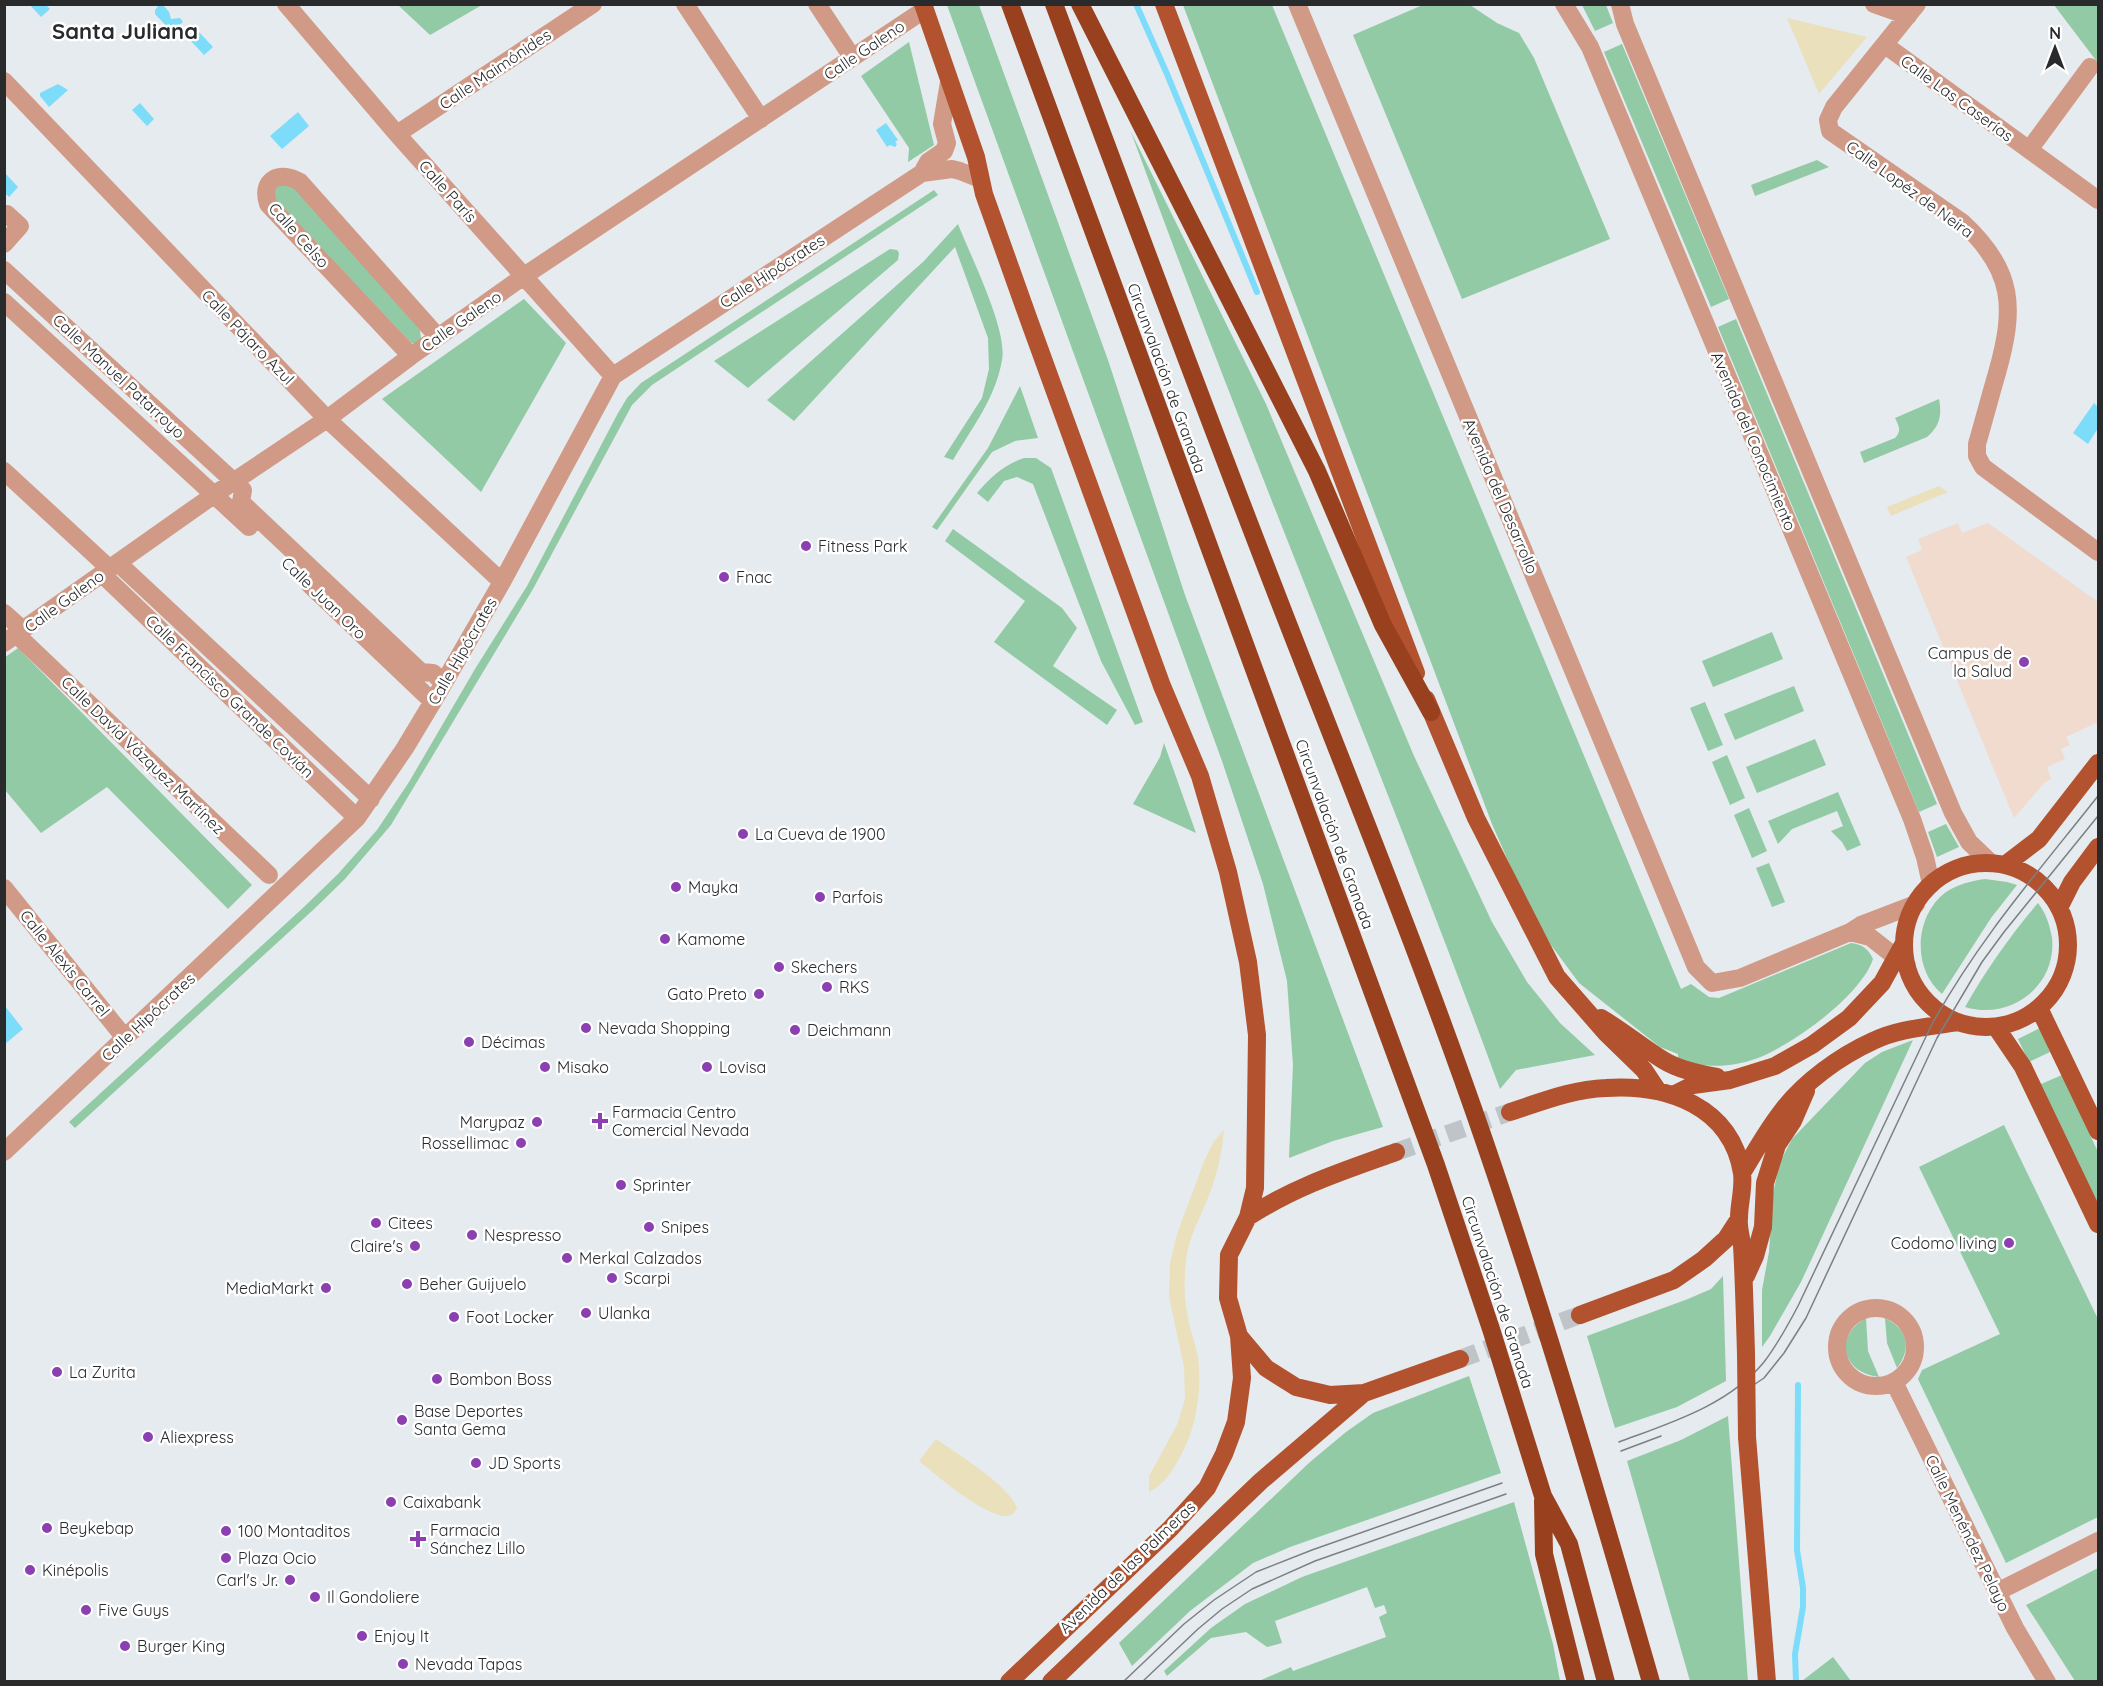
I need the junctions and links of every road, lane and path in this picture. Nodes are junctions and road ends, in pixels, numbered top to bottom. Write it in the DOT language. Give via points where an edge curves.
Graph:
graph roads {
  1 [pos="286,4"];
  2 [pos="593,4"];
  3 [pos="684,4"];
  4 [pos="817,4"];
  5 [pos="1010,4"];
  6 [pos="1054,4"];
  7 [pos="1080,4"];
  8 [pos="1164,4"];
  9 [pos="1564,4"];
  10 [pos="1620,4"];
  11 [pos="1874,4"];
  12 [pos="923,7"];
  13 [pos="1303,7"];
  14 [pos="1910,9"];
  15 [pos="1886,45"];
  16 [pos="852,57"];
  17 [pos="2090,67"];
  18 [pos="4,81"];
  19 [pos="949,82"];
  20 [pos="760,119"];
  21 [pos="397,134"];
  22 [pos="2029,150"];
  23 [pos="922,173"];
  24 [pos="980,179"];
  25 [pos="2098,201"];
  26 [pos="4,216"];
  27 [pos="4,244"];
  28 [pos="4,270"];
  29 [pos="524,276"];
  30 [pos="4,302"];
  31 [pos="438,337"];
  32 [pos="411,356"];
  33 [pos="613,376"];
  34 [pos="327,419"];
  35 [pos="4,471"];
  36 [pos="234,482"];
  37 [pos="215,494"];
  38 [pos="2098,552"];
  39 [pos="110,568"];
  40 [pos="502,582"];
  41 [pos="4,614"];
  42 [pos="11,639"];
  43 [pos="444,683"];
  44 [pos="433,702"];
  45 [pos="1431,712"];
  46 [pos="2098,763"];
  47 [pos="371,800"];
  48 [pos="357,819"];
  49 [pos="2098,847"];
  50 [pos="1998,864"];
  51 [pos="269,875"];
  52 [pos="1931,884"];
  53 [pos="7,897"];
  54 [pos="1916,904"];
  55 [pos="2059,908"];
  56 [pos="1850,932"];
  57 [pos="1903,955"];
  58 [pos="2039,1008"];
  59 [pos="1586,1009"];
  60 [pos="1958,1022"];
  61 [pos="1996,1027"];
  62 [pos="125,1038"];
  63 [pos="1730,1080"];
  64 [pos="1809,1083"];
  65 [pos="1666,1093"];
  66 [pos="1510,1112"];
  67 [pos="2098,1131"];
  68 [pos="4,1152"];
  69 [pos="1396,1152"];
  70 [pos="1742,1173"];
  71 [pos="1248,1217"];
  72 [pos="1739,1219"];
  73 [pos="2098,1224"];
  74 [pos="1743,1284"];
  75 [pos="1580,1315"];
  76 [pos="1239,1335"];
  77 [pos="1460,1359"];
  78 [pos="1894,1382"];
  79 [pos="1364,1393"];
  80 [pos="1543,1496"];
  81 [pos="2098,1541"];
  82 [pos="1997,1592"];
  83 [pos="1009,1682"];
  84 [pos="1051,1682"];
  85 [pos="1576,1682"];
  86 [pos="1606,1682"];
  87 [pos="1651,1682"];
  88 [pos="1767,1682"];
  89 [pos="2047,1682"];
  1 -- 21 [label="street, Calle París"];
  2 -- 21 [label="street, Calle Maimónides"];
  3 -- 20 [label="street"];
  4 -- 16 [label="street"];
  5 -- 80 [label="highway, Circunvalación de Granada" via="1436,1165"];
  6 -- 87 [label="highway, Circunvalación de Granada" via="1484,1141 1560,1370"];
  7 -- 45 [label="highway" via="1311,461 1383,625"];
  8 -- 45 [label="main road"];
  9 -- 52 [label="street, Avenida del Conocimiento" via="1588,40 1912,819"];
  10 -- 50 [label="street" via="1949,804 1970,842"];
  11 -- 14 [label="street"];
  12 -- 16 [label="street, Calle Galeno"];
  12 -- 19 [label="main road"];
  13 -- 56 [label="street, Avenida del Desarrollo" via="1695,967 1712,983 1740,978"];
  14 -- 15 [label="street"];
  15 -- 22 [label="street, Calle Las Caserías"];
  15 -- 38 [label="street, Calle Lopéz de Neira" via="1834,107 1828,120 1830,131 1963,223 1993,258 2005,284 2009,316 2007,339 1977,456 1983,467"];
  16 -- 20 [label="street, Calle Galeno"];
  17 -- 22 [label="street, Calle Las Caserías"];
  18 -- 34 [label="street, Calle Pájaro Azul"];
  19 -- 23 [label="street, Calle Hipócrates" via="942,124 947,143"];
  19 -- 24 [label="main road"];
  20 -- 29 [label="street, Calle Galeno"];
  21 -- 29 [label="street, Calle París"];
  22 -- 25 [label="street, Calle Las Caserías"];
  23 -- 24 [label="street, Calle Hipócrates" via="952,169"];
  23 -- 33 [label="street, Calle Hipócrates"];
  24 -- 71 [label="main road" via="1162,686 1200,776 1228,872 1248,962 1257,1035 1255,1188"];
  26 -- 27 [label="street" via="7,214 20,226"];
  28 -- 36 [label="street, Calle Manuel Patarroyo"];
  29 -- 31 [label="street, Calle Galeno"];
  29 -- 33 [label="street, Calle París"];
  30 -- 37 [label="street, Calle Manuel Patarroyo"];
  31 -- 32 [label="street, Calle Galeno"];
  31 -- 32 [label="street, Calle Celso" via="300,182 289,175 278,176 268,184 268,204"];
  32 -- 34 [label="street, Calle Galeno"];
  33 -- 40 [label="street, Calle Hipócrates"];
  34 -- 36 [label="street, Calle Galeno"];
  34 -- 40 [label="street, Calle Pájaro Azul"];
  35 -- 39 [label="street"];
  36 -- 37 [label="street, Calle Galeno"];
  36 -- 43 [label="street, Calle Juan Oro" via="243,490 241,502 265,525 421,672 433,674"];
  37 -- 39 [label="street, Calle Galeno"];
  37 -- 44 [label="street, Calle Juan Oro"];
  39 -- 42 [label="street, Calle Galeno"];
  39 -- 47 [label="street, Calle Francisco Grande Covián"];
  39 -- 48 [label="street, Calle Francisco Grande Covián"];
  40 -- 43 [label="street, Calle Hipócrates"];
  41 -- 42 [label="street, Calle David Vázquez Martínez"];
  42 -- 51 [label="street, Calle David Vázquez Martínez"];
  43 -- 44 [label="street, Calle Hipócrates"];
  44 -- 47 [label="street, Calle Hipócrates"];
  45 -- 59 [label="main road" via="1476,818 1557,977"];
  46 -- 50 [label="main road" via="2039,838"];
  47 -- 48 [label="street, Calle Hipócrates"];
  48 -- 62 [label="street, Calle Hipócrates"];
  49 -- 55 [label="main road" via="2072,882"];
  50 -- 52 [label="main road" via="1961,867"];
  50 -- 55 [label="main road" via="2019,870 2043,885"];
  52 -- 54 [label="main road"];
  53 -- 62 [label="street, Calle Alexis Carrel"];
  54 -- 56 [label="street" via="1861,924"];
  54 -- 57 [label="main road" via="1907,924"];
  55 -- 58 [label="main road" via="2066,924 2066,967 2056,988"];
  56 -- 57 [label="street" via="1870,937"];
  57 -- 60 [label="main road" via="1923,998"];
  57 -- 63 [label="main road" via="1849,1018 1812,1045 1775,1066"];
  58 -- 61 [label="main road"];
  58 -- 67 [label="main road"];
  59 -- 63 [label="main road" via="1664,1061"];
  59 -- 65 [label="main road"];
  60 -- 61 [label="main road"];
  60 -- 64 [label="main road" via="1914,1028 1874,1040"];
  61 -- 73 [label="main road" via="2023,1068"];
  62 -- 68 [label="street, Calle Hipócrates"];
  63 -- 65 [label="main road"];
  64 -- 70 [label="main road" via="1782,1110"];
  64 -- 74 [label="main road" via="1793,1121 1776,1144 1765,1183 1763,1227"];
  65 -- 66 [label="main road" via="1607,1088 1563,1094"];
  65 -- 70 [label="main road" via="1699,1106 1720,1125 1735,1148"];
  69 -- 71 [label="main road" via="1312,1181"];
  70 -- 72 [label="main road"];
  71 -- 76 [label="main road" via="1229,1255 1228,1298"];
  72 -- 74 [label="main road"];
  72 -- 75 [label="main road" via="1726,1239 1674,1280"];
  74 -- 88 [label="main road, bridge" via="1747,1437"];
  76 -- 79 [label="main road" via="1266,1368 1296,1387 1330,1395"];
  76 -- 83 [label="main road, Avenida de las Palmeras" via="1242,1378 1236,1422 1207,1488 1170,1529"];
  77 -- 79 [label="main road"];
  78 -- 78 [label="street" via="1914,1358 1916,1344 1912,1331 1892,1311 1875,1307 1854,1314 1839,1332 1836,1348 1840,1362 1848,1375 1859,1382 1871,1386"];
  78 -- 82 [label="street, Calle Menéndez Pelayo"];
  79 -- 84 [label="main road, Avenida de las Palmeras" via="1262,1481"];
  80 -- 85 [label="highway" via="1544,1554"];
  80 -- 86 [label="highway, Circunvalación de Granada" via="1569,1544"];
  81 -- 82 [label="street"];
  82 -- 89 [label="street, Calle Menéndez Pelayo"];
}
